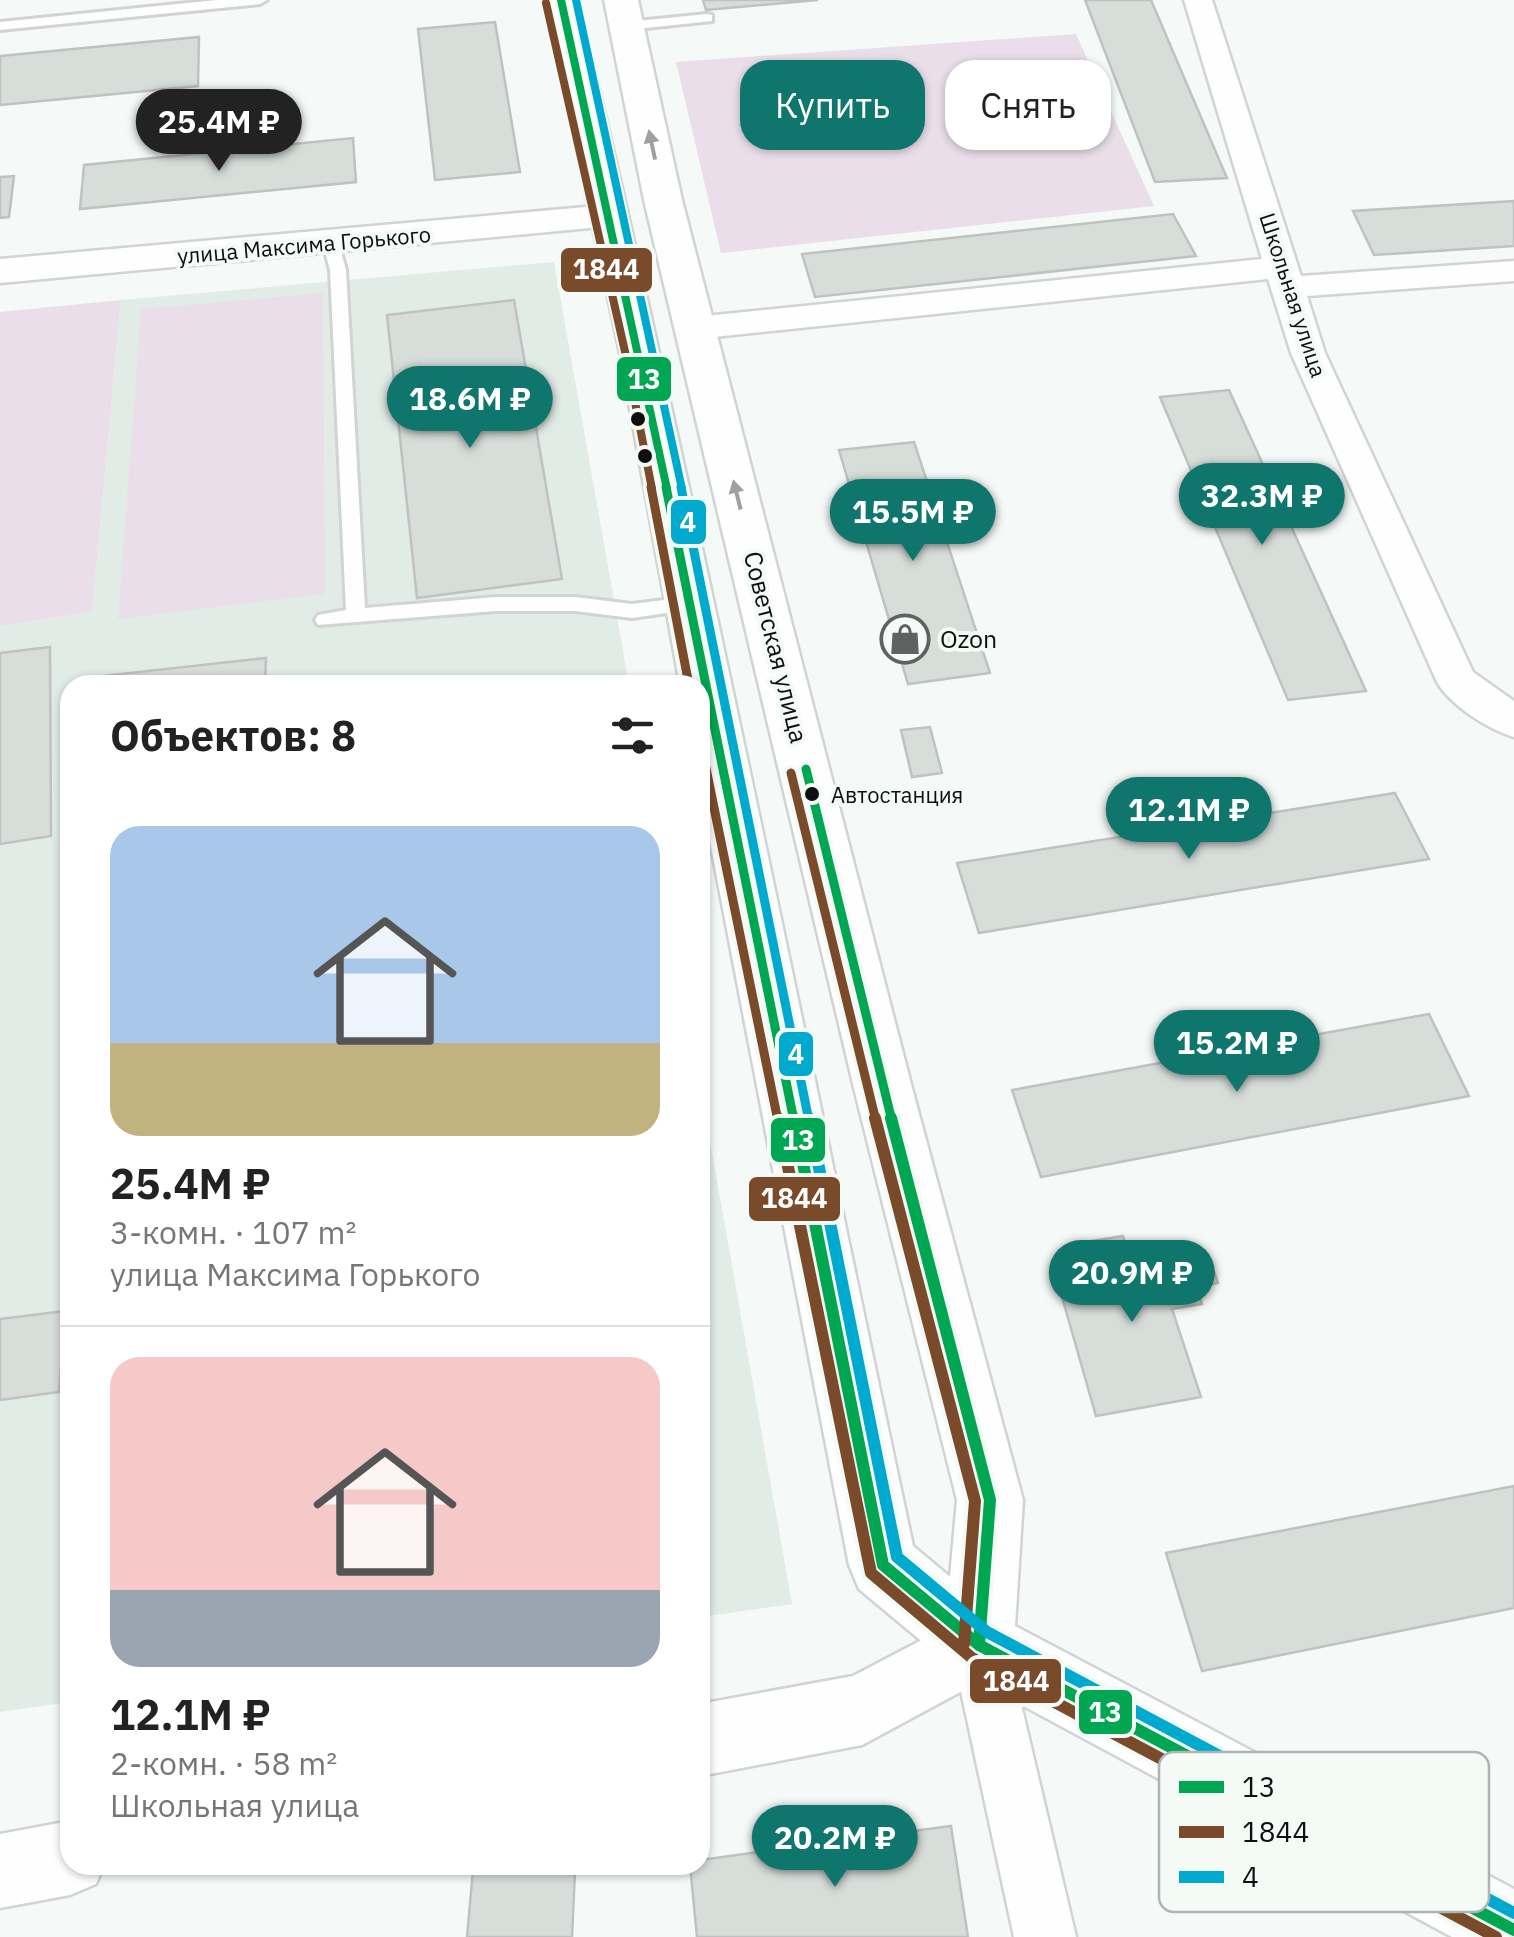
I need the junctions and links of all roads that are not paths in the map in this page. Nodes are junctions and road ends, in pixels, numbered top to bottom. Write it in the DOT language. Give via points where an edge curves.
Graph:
graph roads {
  1 [pos="260,0"];
  2 [pos="560,0"];
  3 [pos="1198,0"];
  4 [pos="624,13"];
  5 [pos="708,18"];
  6 [pos="0,26"];
  7 [pos="666,211"];
  8 [pos="608,217"];
  9 [pos="332,244"];
  10 [pos="0,271"];
  11 [pos="1514,271"];
  12 [pos="1287,277"];
  13 [pos="695,328"];
  14 [pos="688,604"];
  15 [pos="356,616"];
  16 [pos="325,620"];
  17 [pos="702,675"];
  18 [pos="710,712"];
  19 [pos="1514,722"];
  20 [pos="979,1646"];
  21 [pos="710,1738"];
  22 [pos="1182,1752"];
  23 [pos="60,1860"];
  24 [pos="0,1871"];
  25 [pos="1481,1912"];
  26 [pos="1514,1930"];
  27 [pos="1045,1937"];
  1 -- 6 [label="lane"];
  2 -- 8 [label="main road"];
  3 -- 12 [label="street, Школьная улица"];
  4 -- 5 [label="lane"];
  7 -- 4 [label="main road, Советская улица, one-way"];
  7 -- 8 [label="main road, улица Максима Горького"];
  7 -- 13 [label="main road, Советская улица"];
  8 -- 9 [label="main road, улица Максима Горького"];
  8 -- 14 [label="main road" via="642,353"];
  9 -- 10 [label="main road, улица Максима Горького"];
  9 -- 15 [label="lane"];
  11 -- 12 [label="street"];
  12 -- 13 [label="street"];
  12 -- 19 [label="street, Школьная улица" via="1308,353 1457,682"];
  20 -- 13 [label="main road, Советская улица, one-way" via="990,1500"];
  14 -- 15 [label="lane" via="632,612 496,604"];
  14 -- 17 [label="main road"];
  15 -- 16 [label="lane"];
  18 -- 20 [label="main road" via="883,1565"];
  20 -- 21 [label="main road" via="862,1710"];
  20 -- 22 [label="main road"];
  20 -- 27 [label="street, Советская улица"];
  23 -- 24 [label="main road"];
  25 -- 26 [label="main road"];
}
